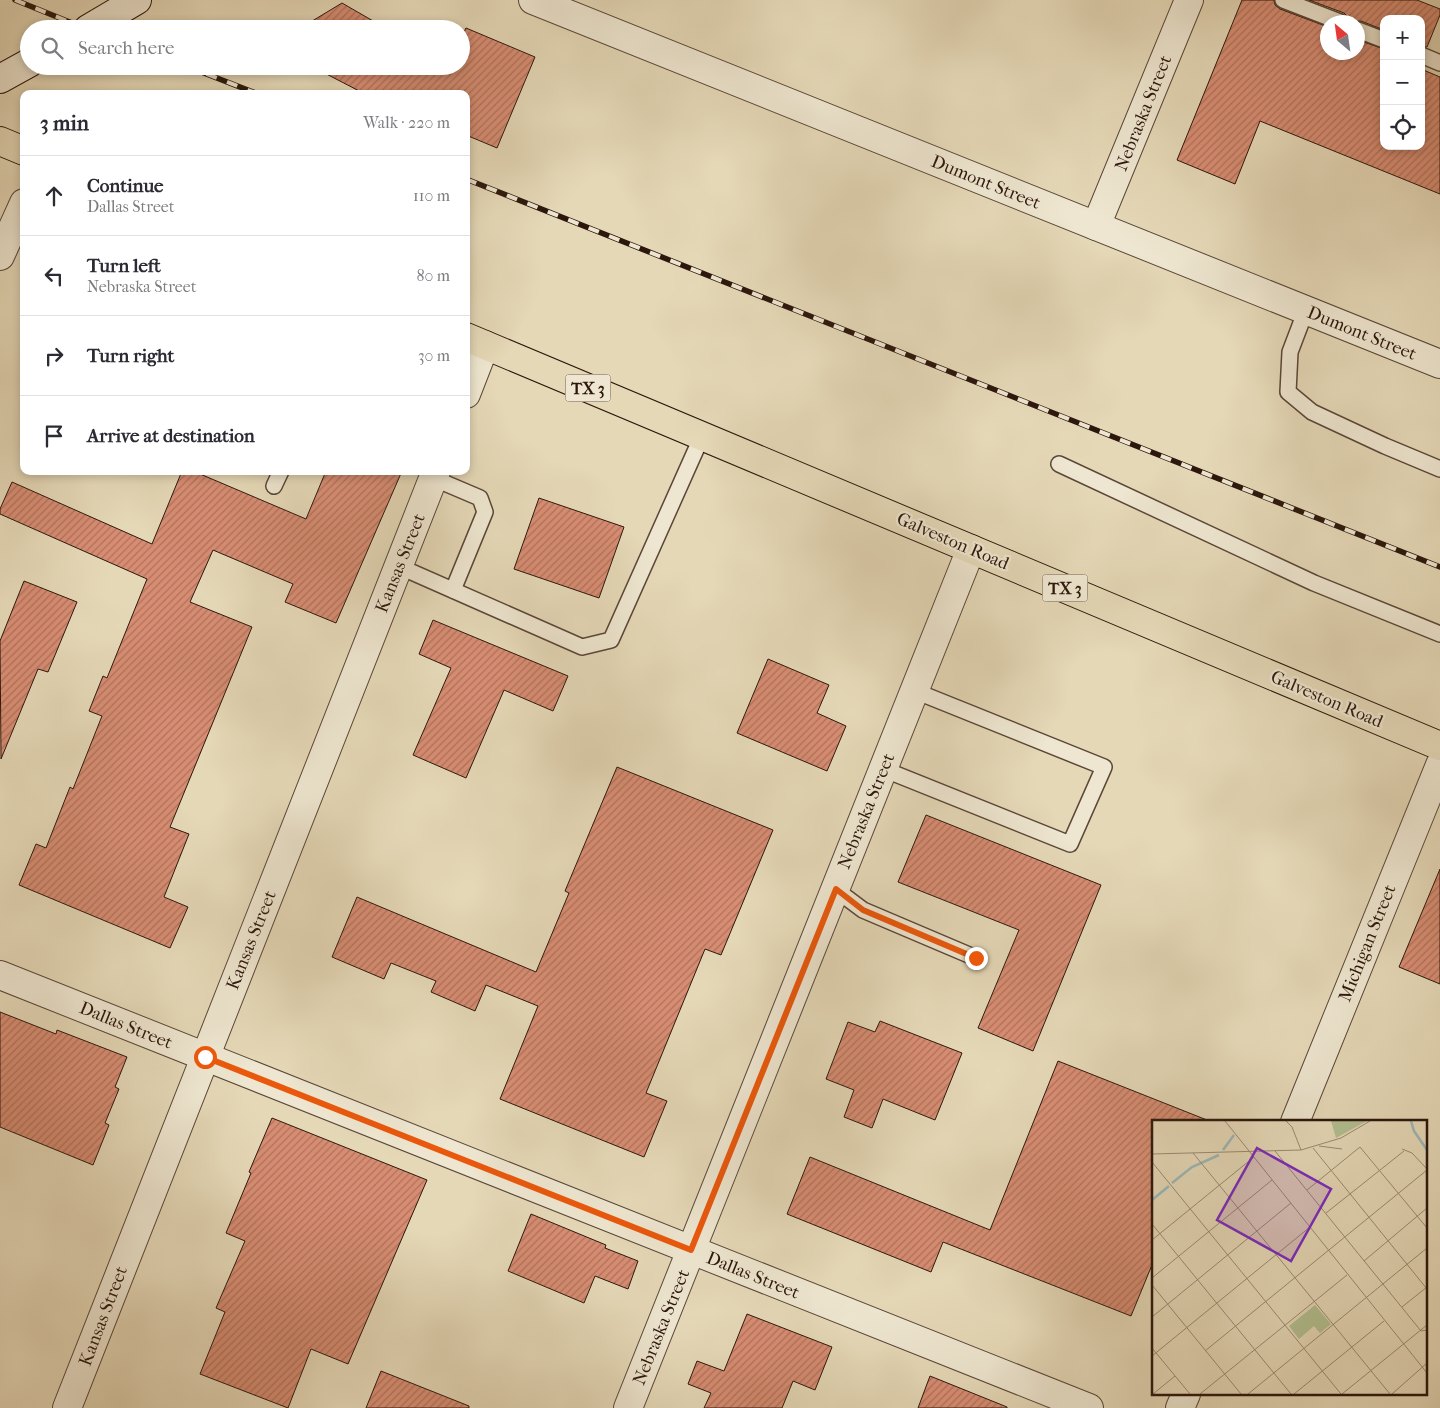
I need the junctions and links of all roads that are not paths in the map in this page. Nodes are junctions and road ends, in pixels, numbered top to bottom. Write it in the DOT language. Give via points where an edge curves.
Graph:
graph roads {
  1 [pos="137,0"];
  2 [pos="533,0"];
  3 [pos="1189,0"];
  4 [pos="1283,0"];
  5 [pos="1322,15"];
  6 [pos="103,20"];
  7 [pos="1365,33"];
  8 [pos="1380,38"];
  9 [pos="1425,56"];
  10 [pos="1440,62"];
  11 [pos="20,68"];
  12 [pos="0,79"];
  13 [pos="0,141"];
  14 [pos="20,149"];
  15 [pos="20,212"];
  16 [pos="1096,226"];
  17 [pos="0,256"];
  18 [pos="1306,310"];
  19 [pos="476,341"];
  20 [pos="1440,364"];
  21 [pos="470,373"];
  22 [pos="702,436"];
  23 [pos="1059,464"];
  24 [pos="1440,469"];
  25 [pos="279,475"];
  26 [pos="434,475"];
  27 [pos="274,486"];
  28 [pos="971,549"];
  29 [pos="398,566"];
  30 [pos="453,590"];
  31 [pos="1440,634"];
  32 [pos="915,691"];
  33 [pos="1440,746"];
  34 [pos="1440,765"];
  35 [pos="883,769"];
  36 [pos="836,889"];
  37 [pos="976,958"];
  38 [pos="0,975"];
  39 [pos="205,1057"];
  40 [pos="1296,1120"];
  41 [pos="691,1250"];
  42 [pos="1185,1396"];
  43 [pos="67,1408"];
  44 [pos="628,1408"];
  45 [pos="1089,1408"];
  46 [pos="1180,1408"];
  1 -- 6 [label="street"];
  2 -- 16 [label="street, Dumont Street"];
  3 -- 16 [label="street, Nebraska Street"];
  4 -- 5 [label="lane"];
  7 -- 8 [label="lane"];
  9 -- 10 [label="lane"];
  11 -- 12 [label="street"];
  13 -- 14 [label="main road"];
  15 -- 17 [label="street"];
  16 -- 18 [label="street, Dumont Street"];
  18 -- 20 [label="street, Dumont Street"];
  18 -- 24 [label="lane" via="1290,352 1288,392 1312,412"];
  19 -- 21 [label="street"];
  19 -- 22 [label="main road, Galveston Road / TX 3"];
  22 -- 28 [label="main road, Galveston Road / TX 3"];
  22 -- 30 [label="lane" via="611,640 582,647"];
  23 -- 31 [label="lane" via="1314,583"];
  25 -- 27 [label="lane"];
  26 -- 29 [label="street, Kansas Street"];
  26 -- 30 [label="lane" via="480,498 485,512"];
  28 -- 32 [label="street, Nebraska Street"];
  28 -- 33 [label="main road, Galveston Road / TX 3"];
  29 -- 30 [label="lane"];
  29 -- 39 [label="street, Kansas Street"];
  32 -- 35 [label="street, Nebraska Street"];
  32 -- 35 [label="lane" via="1104,767 1070,844"];
  34 -- 40 [label="street, Michigan Street"];
  35 -- 36 [label="street, Nebraska Street"];
  36 -- 37 [label="lane" via="863,910"];
  36 -- 41 [label="street, Nebraska Street"];
  38 -- 39 [label="street, Dallas Street"];
  39 -- 41 [label="street, Dallas Street"];
  39 -- 43 [label="street, Kansas Street"];
  41 -- 44 [label="street, Nebraska Street"];
  41 -- 45 [label="street, Dallas Street"];
  42 -- 46 [label="street"];
}
